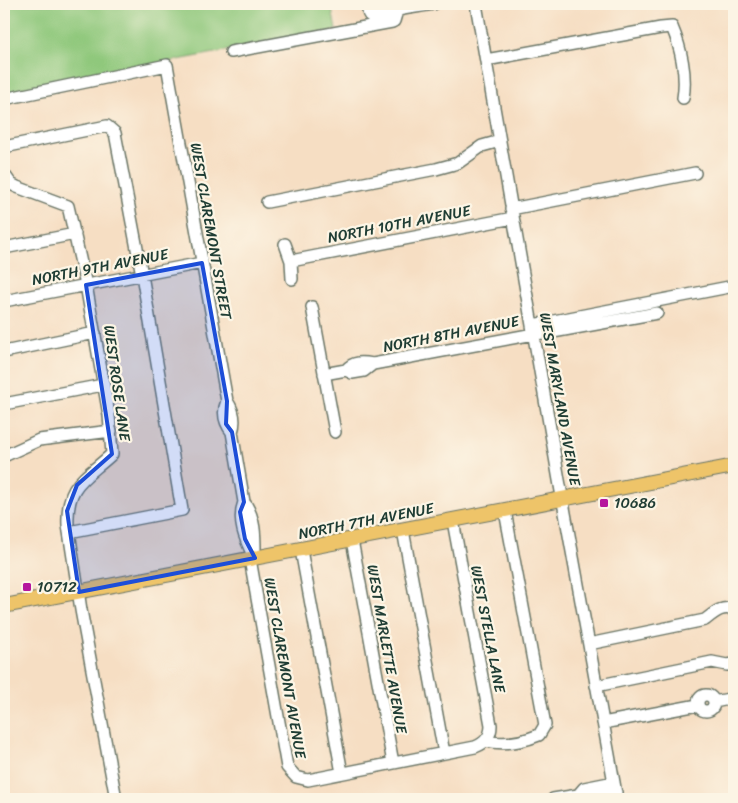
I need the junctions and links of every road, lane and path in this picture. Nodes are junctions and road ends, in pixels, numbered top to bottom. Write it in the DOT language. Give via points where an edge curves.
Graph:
graph roads {
  1 [pos="370,4"];
  2 [pos="374,4"];
  3 [pos="434,4"];
  4 [pos="476,4"];
  5 [pos="393,12"];
  6 [pos="231,52"];
  7 [pos="486,60"];
  8 [pos="683,98"];
  9 [pos="4,99"];
  10 [pos="500,141"];
  11 [pos="4,147"];
  12 [pos="695,173"];
  13 [pos="4,174"];
  14 [pos="8,188"];
  15 [pos="267,202"];
  16 [pos="512,213"];
  17 [pos="75,234"];
  18 [pos="285,244"];
  19 [pos="4,248"];
  20 [pos="291,261"];
  21 [pos="202,263"];
  22 [pos="142,275"];
  23 [pos="292,279"];
  24 [pos="86,285"];
  25 [pos="734,286"];
  26 [pos="4,301"];
  27 [pos="312,307"];
  28 [pos="657,313"];
  29 [pos="533,329"];
  30 [pos="95,332"];
  31 [pos="4,352"];
  32 [pos="324,374"];
  33 [pos="103,385"];
  34 [pos="4,404"];
  35 [pos="111,431"];
  36 [pos="335,432"];
  37 [pos="4,456"];
  38 [pos="734,466"];
  39 [pos="562,500"];
  40 [pos="505,511"];
  41 [pos="453,521"];
  42 [pos="403,530"];
  43 [pos="69,532"];
  44 [pos="352,540"];
  45 [pos="301,550"];
  46 [pos="253,559"];
  47 [pos="78,592"];
  48 [pos="4,606"];
  49 [pos="734,610"];
  50 [pos="589,644"];
  51 [pos="734,664"];
  52 [pos="596,686"];
  53 [pos="734,698"];
  54 [pos="603,723"];
  55 [pos="486,741"];
  56 [pos="444,753"];
  57 [pos="393,763"];
  58 [pos="342,773"];
  59 [pos="616,791"];
  60 [pos="116,799"];
  61 [pos="552,799"];
  1 -- 5 [label="street" via="368,12 374,18"];
  2 -- 5 [label="street"];
  3 -- 5 [label="street"];
  4 -- 7 [label="street, WEST MARYLAND AVENUE"];
  5 -- 6 [label="street" via="392,22"];
  7 -- 8 [label="street" via="672,27 686,84"];
  7 -- 10 [label="street, WEST MARYLAND AVENUE"];
  9 -- 21 [label="street, WEST CLAREMONT STREET" via="167,65"];
  10 -- 15 [label="street" via="482,146 458,163 436,169"];
  10 -- 16 [label="street, WEST MARYLAND AVENUE"];
  11 -- 22 [label="street" via="107,126 115,133"];
  12 -- 16 [label="street, NORTH 10TH AVENUE"];
  13 -- 14 [label="street, WEST ROSE LANE"];
  14 -- 17 [label="street, WEST ROSE LANE" via="68,206"];
  16 -- 20 [label="street, NORTH 10TH AVENUE"];
  16 -- 29 [label="street, WEST MARYLAND AVENUE"];
  17 -- 19 [label="street"];
  17 -- 24 [label="street, WEST ROSE LANE"];
  18 -- 20 [label="street"];
  20 -- 23 [label="street"];
  21 -- 22 [label="street, NORTH 9TH AVENUE"];
  21 -- 46 [label="street, WEST CLAREMONT STREET" via="227,401 233,409 235,423 232,432 244,502 240,512 247,518 245,539"];
  22 -- 24 [label="street, NORTH 9TH AVENUE"];
  22 -- 43 [label="street" via="182,510"];
  24 -- 26 [label="street, NORTH 9TH AVENUE"];
  24 -- 30 [label="street, WEST ROSE LANE"];
  25 -- 29 [label="street"];
  27 -- 32 [label="street"];
  28 -- 29 [label="street" via="543,334"];
  29 -- 32 [label="street, NORTH 8TH AVENUE" via="373,364 364,371"];
  29 -- 39 [label="street, WEST MARYLAND AVENUE"];
  30 -- 31 [label="street"];
  30 -- 33 [label="street, WEST ROSE LANE"];
  32 -- 36 [label="street"];
  33 -- 34 [label="street"];
  33 -- 35 [label="street, WEST ROSE LANE"];
  35 -- 37 [label="street" via="39,440"];
  35 -- 43 [label="street, WEST ROSE LANE" via="112,454 77,485 70,496 67,511"];
  38 -- 39 [label="main road, NORTH 7TH AVENUE"];
  39 -- 40 [label="main road, NORTH 7TH AVENUE"];
  39 -- 50 [label="street, WEST MARYLAND AVENUE"];
  40 -- 41 [label="main road, NORTH 7TH AVENUE"];
  40 -- 55 [label="street" via="545,725 539,735 530,739 501,744"];
  41 -- 42 [label="main road, NORTH 7TH AVENUE"];
  41 -- 55 [label="street, WEST STELLA LANE" via="491,724"];
  42 -- 44 [label="main road, NORTH 7TH AVENUE"];
  42 -- 56 [label="street"];
  43 -- 47 [label="street, WEST ROSE LANE"];
  44 -- 45 [label="main road, NORTH 7TH AVENUE"];
  44 -- 57 [label="street, WEST MARLETTE AVENUE"];
  45 -- 46 [label="main road, NORTH 7TH AVENUE"];
  45 -- 58 [label="street"];
  46 -- 47 [label="main road, NORTH 7TH AVENUE"];
  46 -- 58 [label="street, WEST CLAREMONT AVENUE" via="287,764 298,778 308,780"];
  47 -- 48 [label="main road, NORTH 7TH AVENUE"];
  47 -- 60 [label="street, WEST ROSE LANE"];
  49 -- 50 [label="street" via="716,610 705,620"];
  50 -- 52 [label="street, WEST MARYLAND AVENUE"];
  51 -- 52 [label="street" via="712,662"];
  52 -- 54 [label="street, WEST MARYLAND AVENUE"];
  53 -- 54 [label="street" via="714,702 709,696 703,696 698,705"];
  54 -- 59 [label="street, WEST MARYLAND AVENUE"];
  55 -- 56 [label="street" via="477,747"];
  56 -- 57 [label="street"];
  57 -- 58 [label="street"];
  59 -- 61 [label="street" via="586,798 578,795"];
}
